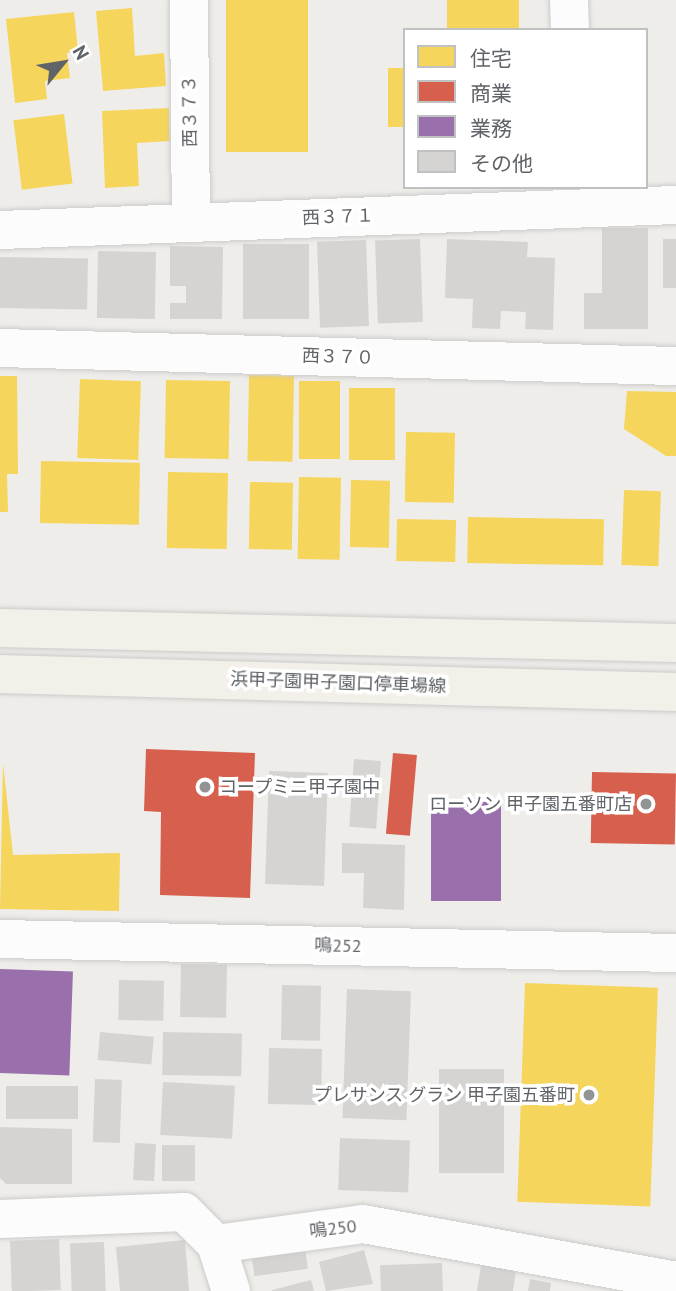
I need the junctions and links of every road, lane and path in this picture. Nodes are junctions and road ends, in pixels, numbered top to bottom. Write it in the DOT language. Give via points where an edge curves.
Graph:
graph roads {
  1 [pos="189,0"];
  2 [pos="569,0"];
  3 [pos="570,28"];
  4 [pos="580,198"];
  5 [pos="676,205"];
  6 [pos="191,222"];
  7 [pos="0,230"];
  8 [pos="0,348"];
  9 [pos="676,366"];
  10 [pos="0,628"];
  11 [pos="676,643"];
  12 [pos="0,674"];
  13 [pos="676,692"];
  14 [pos="0,939"];
  15 [pos="676,953"];
  16 [pos="0,1219"];
  17 [pos="216,1244"];
  18 [pos="676,1281"];
  19 [pos="231,1291"];
  1 -- 6 [label="street, 西３７３"];
  2 -- 3 [label="street"];
  4 -- 5 [label="street, 西３７１"];
  4 -- 6 [label="street, 西３７１"];
  6 -- 7 [label="street, 西３７１"];
  8 -- 9 [label="street, 西３７０"];
  10 -- 11 [label="main road"];
  12 -- 13 [label="main road, 浜甲子園甲子園口停車場線"];
  14 -- 15 [label="street, 鳴252"];
  16 -- 17 [label="street" via="184,1212"];
  17 -- 18 [label="street, 鳴250" via="363,1224"];
  17 -- 19 [label="street"];
}
